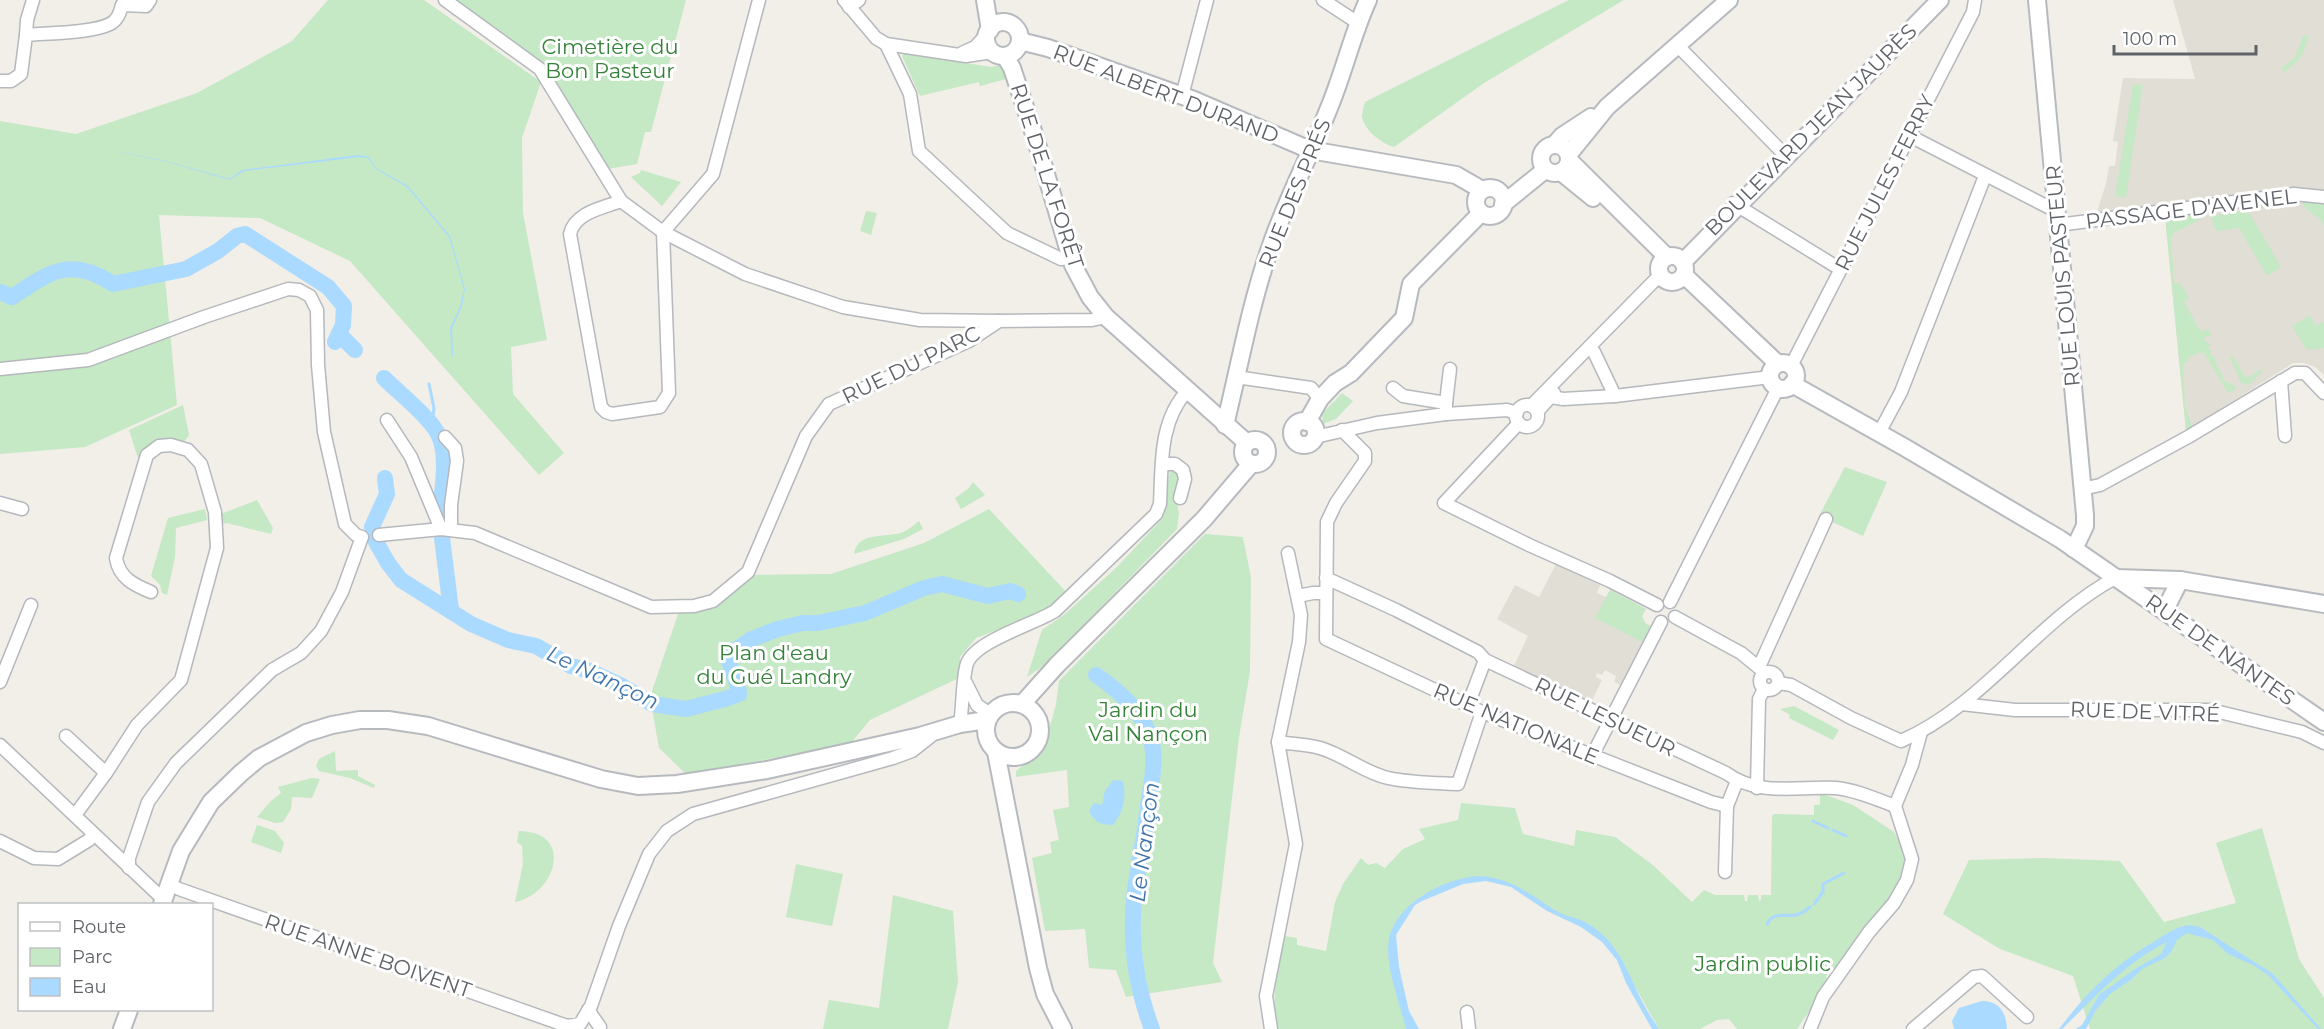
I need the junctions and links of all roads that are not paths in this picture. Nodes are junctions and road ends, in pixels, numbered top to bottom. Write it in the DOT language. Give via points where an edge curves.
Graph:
graph roads {
  1 [pos="33,0"];
  2 [pos="150,0"];
  3 [pos="445,0"];
  4 [pos="759,0"];
  5 [pos="985,0"];
  6 [pos="992,0"];
  7 [pos="1207,0"];
  8 [pos="1323,0"];
  9 [pos="1368,0"];
  10 [pos="1729,0"];
  11 [pos="1933,0"];
  12 [pos="1940,0"];
  13 [pos="1975,0"];
  14 [pos="2037,0"];
  15 [pos="118,2"];
  16 [pos="851,2"];
  17 [pos="1358,23"];
  18 [pos="993,29"];
  19 [pos="26,35"];
  20 [pos="881,41"];
  21 [pos="1020,41"];
  22 [pos="1678,46"];
  23 [pos="999,54"];
  24 [pos="955,55"];
  25 [pos="0,81"];
  26 [pos="1182,96"];
  27 [pos="1910,136"];
  28 [pos="1310,150"];
  29 [pos="1784,154"];
  30 [pos="1557,160"];
  31 [pos="1985,176"];
  32 [pos="2324,197"];
  33 [pos="1502,198"];
  34 [pos="1480,200"];
  35 [pos="621,201"];
  36 [pos="1735,203"];
  37 [pos="2057,217"];
  38 [pos="663,232"];
  39 [pos="1071,258"];
  40 [pos="1672,269"];
  41 [pos="1840,269"];
  42 [pos="1106,317"];
  43 [pos="999,321"];
  44 [pos="1593,352"];
  45 [pos="0,369"];
  46 [pos="1450,369"];
  47 [pos="1780,375"];
  48 [pos="1236,377"];
  49 [pos="2281,381"];
  50 [pos="1393,388"];
  51 [pos="1188,390"];
  52 [pos="2324,393"];
  53 [pos="1616,396"];
  54 [pos="1551,397"];
  55 [pos="1320,399"];
  56 [pos="1446,408"];
  57 [pos="1534,409"];
  58 [pos="1518,418"];
  59 [pos="387,420"];
  60 [pos="1225,425"];
  61 [pos="1311,429"];
  62 [pos="1342,430"];
  63 [pos="1879,433"];
  64 [pos="2285,436"];
  65 [pos="445,437"];
  66 [pos="1247,443"];
  67 [pos="1266,450"];
  68 [pos="1162,464"];
  69 [pos="1251,464"];
  70 [pos="2082,489"];
  71 [pos="1180,498"];
  72 [pos="0,503"];
  73 [pos="22,509"];
  74 [pos="1826,519"];
  75 [pos="446,529"];
  76 [pos="380,535"];
  77 [pos="2074,549"];
  78 [pos="1288,554"];
  79 [pos="1326,578"];
  80 [pos="2115,578"];
  81 [pos="2180,580"];
  82 [pos="151,592"];
  83 [pos="1326,593"];
  84 [pos="1298,596"];
  85 [pos="1670,602"];
  86 [pos="2324,604"];
  87 [pos="31,605"];
  88 [pos="1657,605"];
  89 [pos="2165,610"];
  90 [pos="1675,617"];
  91 [pos="1661,622"];
  92 [pos="1485,660"];
  93 [pos="1762,670"];
  94 [pos="1,676"];
  95 [pos="965,682"];
  96 [pos="1778,683"];
  97 [pos="1764,689"];
  98 [pos="1962,704"];
  99 [pos="1468,705"];
  100 [pos="1029,709"];
  101 [pos="1482,712"];
  102 [pos="1610,720"];
  103 [pos="2324,722"];
  104 [pos="960,724"];
  105 [pos="988,724"];
  106 [pos="1916,734"];
  107 [pos="66,736"];
  108 [pos="925,736"];
  109 [pos="1278,742"];
  110 [pos="2324,743"];
  111 [pos="0,745"];
  112 [pos="1004,755"];
  113 [pos="1592,756"];
  114 [pos="106,773"];
  115 [pos="1737,782"];
  116 [pos="1757,788"];
  117 [pos="1727,806"];
  118 [pos="1895,806"];
  119 [pos="75,815"];
  120 [pos="93,834"];
  121 [pos="0,841"];
  122 [pos="129,868"];
  123 [pos="1725,872"];
  124 [pos="165,896"];
  125 [pos="1823,997"];
  126 [pos="588,1010"];
  127 [pos="129,1011"];
  128 [pos="1467,1012"];
  129 [pos="2027,1017"];
  130 [pos="577,1026"];
  131 [pos="600,1028"];
  132 [pos="122,1029"];
  133 [pos="1063,1029"];
  134 [pos="1271,1029"];
  135 [pos="1469,1029"];
  136 [pos="1802,1029"];
  137 [pos="1810,1029"];
  138 [pos="1913,1029"];
  1 -- 19 [label="street"];
  2 -- 15 [label="street" via="146,6"];
  3 -- 35 [label="street" via="540,69"];
  4 -- 38 [label="street" via="713,174"];
  5 -- 18 [label="main road"];
  6 -- 18 [label="main road"];
  7 -- 26 [label="street"];
  8 -- 17 [label="street"];
  9 -- 17 [label="main road, RUE DES PRÉS"];
  10 -- 22 [label="main road"];
  11 -- 29 [label="main road, BOULEVARD JEAN JAURÈS"];
  12 -- 29 [label="main road, BOULEVARD JEAN JAURÈS"];
  13 -- 27 [label="street, RUE JULES FERRY" via="1973,12"];
  14 -- 37 [label="main road, RUE LOUIS PASTEUR"];
  15 -- 19 [label="street" via="119,16 111,24"];
  16 -- 20 [label="street"];
  17 -- 28 [label="main road, RUE DES PRÉS" via="1343,72"];
  18 -- 21 [label="main road" via="1010,24 1017,29"];
  18 -- 23 [label="main road" via="987,44"];
  18 -- 24 [label="street" via="975,47"];
  19 -- 25 [label="street" via="21,74 11,81"];
  20 -- 24 [label="street"];
  20 -- 39 [label="street" via="910,94 919,151 1007,233 1061,259"];
  21 -- 23 [label="main road" via="1017,50"];
  21 -- 26 [label="main road, RUE ALBERT DURAND"];
  22 -- 29 [label="street"];
  22 -- 30 [label="main road" via="1590,122 1562,136"];
  23 -- 24 [label="street"];
  23 -- 39 [label="main road, RUE DE LA FORÊT" via="1012,69"];
  26 -- 28 [label="main road, RUE ALBERT DURAND"];
  27 -- 31 [label="street"];
  27 -- 41 [label="street, RUE JULES FERRY"];
  28 -- 34 [label="main road, RUE ALBERT DURAND" via="1434,171"];
  28 -- 48 [label="main road, RUE DES PRÉS" via="1268,253"];
  29 -- 36 [label="main road, BOULEVARD JEAN JAURÈS"];
  30 -- 33 [label="main road"];
  30 -- 40 [label="main road, RUE DE NANTES"];
  31 -- 37 [label="street" via="2050,208"];
  31 -- 63 [label="street" via="1901,392"];
  32 -- 37 [label="street, PASSAGE D'AVENEL" via="2294,194"];
  33 -- 34 [label="main road" via="1493,188"];
  33 -- 34 [label="main road" via="1496,214 1487,216"];
  34 -- 55 [label="main road" via="1411,284 1404,318"];
  35 -- 38 [label="street"];
  35 -- 38 [label="street" via="580,217 570,234 601,407 612,414 660,407 669,393"];
  36 -- 40 [label="main road, BOULEVARD JEAN JAURÈS"];
  36 -- 41 [label="street"];
  37 -- 70 [label="main road, RUE LOUIS PASTEUR"];
  38 -- 43 [label="street" via="746,274 843,307 920,321"];
  39 -- 42 [label="main road, RUE DE LA FORÊT" via="1080,281"];
  40 -- 44 [label="street, BOULEVARD JEAN JAURÈS"];
  40 -- 47 [label="main road, RUE DE NANTES"];
  40 -- 57 [label="street, BOULEVARD JEAN JAURÈS"];
  41 -- 47 [label="street, RUE JULES FERRY"];
  42 -- 43 [label="street, RUE DU PARC"];
  42 -- 51 [label="main road, RUE DE LA FORÊT"];
  43 -- 75 [label="street, RUE DU PARC" via="969,341 829,404 806,436 748,572 713,601 694,606 651,607 475,533"];
  44 -- 53 [label="street"];
  44 -- 54 [label="street, BOULEVARD JEAN JAURÈS"];
  45 -- 122 [label="street" via="88,360 288,289 310,296 317,310 324,432 345,524 362,537 342,592 321,631 301,653 272,670 190,749 148,802"];
  46 -- 56 [label="street"];
  47 -- 53 [label="street"];
  47 -- 63 [label="main road, RUE DE NANTES"];
  47 -- 85 [label="street, RUE JULES FERRY"];
  48 -- 55 [label="street" via="1311,388"];
  48 -- 60 [label="main road, RUE DES PRÉS"];
  49 -- 52 [label="street" via="2299,371"];
  49 -- 64 [label="street"];
  49 -- 70 [label="street" via="2159,453 2100,485"];
  50 -- 56 [label="street" via="1404,396"];
  51 -- 60 [label="main road, RUE DE LA FORÊT"];
  51 -- 68 [label="street" via="1164,430"];
  53 -- 54 [label="street"];
  54 -- 57 [label="street, BOULEVARD JEAN JAURÈS"];
  55 -- 61 [label="main road"];
  56 -- 58 [label="street" via="1507,410"];
  56 -- 62 [label="street"];
  57 -- 58 [label="street" via="1524,406"];
  57 -- 58 [label="street" via="1537,419 1531,426 1525,427"];
  58 -- 88 [label="street" via="1444,503"];
  59 -- 75 [label="street" via="411,457"];
  60 -- 66 [label="main road, RUE DE LA FORÊT"];
  61 -- 62 [label="street"];
  61 -- 67 [label="main road" via="1296,424 1294,439"];
  62 -- 79 [label="street" via="1365,453 1365,461 1329,515"];
  63 -- 77 [label="main road, RUE DE NANTES"];
  65 -- 75 [label="street" via="455,448 457,461"];
  66 -- 67 [label="main road" via="1254,440"];
  66 -- 69 [label="main road" via="1243,456"];
  67 -- 69 [label="main road" via="1263,462"];
  68 -- 71 [label="street" via="1175,464 1183,470"];
  68 -- 95 [label="street" via="1156,514 1055,610 972,654"];
  69 -- 100 [label="main road" via="1204,519 1057,665"];
  70 -- 77 [label="main road, RUE LOUIS PASTEUR" via="2085,526"];
  72 -- 73 [label="street"];
  74 -- 93 [label="street"];
  75 -- 76 [label="street"];
  77 -- 80 [label="main road, RUE DE NANTES"];
  78 -- 84 [label="street"];
  79 -- 83 [label="street"];
  79 -- 92 [label="street, RUE LESUEUR" via="1478,652"];
  80 -- 81 [label="main road"];
  80 -- 89 [label="main road, RUE DE NANTES"];
  80 -- 98 [label="street" via="2087,594"];
  81 -- 86 [label="main road"];
  81 -- 89 [label="main road"];
  82 -- 114 [label="street" via="130,583 117,568 116,558 147,454 159,446 171,445 188,450 201,464 215,512 217,548 181,680 136,725"];
  83 -- 84 [label="street"];
  83 -- 99 [label="street, RUE NATIONALE" via="1326,639"];
  84 -- 109 [label="street" via="1299,642"];
  85 -- 88 [label="street"];
  85 -- 90 [label="street" via="1676,610"];
  87 -- 94 [label="street"];
  88 -- 91 [label="street" via="1655,614"];
  89 -- 103 [label="main road, RUE DE NANTES"];
  90 -- 91 [label="street"];
  90 -- 93 [label="street" via="1741,653"];
  91 -- 102 [label="street"];
  92 -- 99 [label="street"];
  92 -- 102 [label="street, RUE LESUEUR"];
  93 -- 96 [label="street" via="1775,673"];
  93 -- 97 [label="street" via="1760,682"];
  95 -- 104 [label="street"];
  95 -- 105 [label="street"];
  96 -- 97 [label="street" via="1773,690"];
  96 -- 106 [label="street" via="1791,685 1901,741"];
  97 -- 116 [label="street" via="1759,699"];
  98 -- 106 [label="street"];
  98 -- 110 [label="street, RUE DE VITRÉ" via="2015,710 2211,710 2302,732"];
  99 -- 101 [label="street, RUE NATIONALE"];
  100 -- 105 [label="main road" via="1005,704"];
  100 -- 112 [label="main road" via="1040,730 1035,747 1021,757"];
  101 -- 109 [label="street" via="1458,784 1388,778 1318,748"];
  101 -- 113 [label="street, RUE NATIONALE"];
  102 -- 113 [label="street"];
  102 -- 115 [label="street, RUE LESUEUR" via="1726,773"];
  104 -- 105 [label="main road"];
  104 -- 108 [label="main road"];
  105 -- 108 [label="main road" via="971,731"];
  105 -- 112 [label="main road"];
  106 -- 118 [label="street" via="1912,765"];
  107 -- 114 [label="street"];
  108 -- 124 [label="main road" via="767,770 638,786 601,779 428,726 388,720 332,725 306,733 259,758 211,802 181,851"];
  108 -- 126 [label="street" via="912,751 894,758 693,814 667,831 649,854"];
  109 -- 134 [label="street" via="1296,844 1266,996"];
  111 -- 119 [label="street"];
  112 -- 133 [label="main road" via="1004,784 1038,968"];
  113 -- 117 [label="street, RUE NATIONALE"];
  114 -- 119 [label="street"];
  115 -- 116 [label="street"];
  115 -- 117 [label="street"];
  116 -- 118 [label="street" via="1838,788"];
  117 -- 123 [label="street"];
  118 -- 125 [label="street" via="1912,859 1907,880"];
  119 -- 120 [label="street"];
  120 -- 121 [label="street" via="58,859 34,858"];
  120 -- 122 [label="street"];
  122 -- 124 [label="street"];
  124 -- 130 [label="street, RUE ANNE BOIVENT" via="179,889"];
  125 -- 136 [label="street"];
  125 -- 137 [label="street"];
  126 -- 130 [label="street"];
  126 -- 131 [label="street"];
  127 -- 132 [label="main road"];
  128 -- 135 [label="street"];
  129 -- 138 [label="street" via="1982,976 1974,977"];
}
